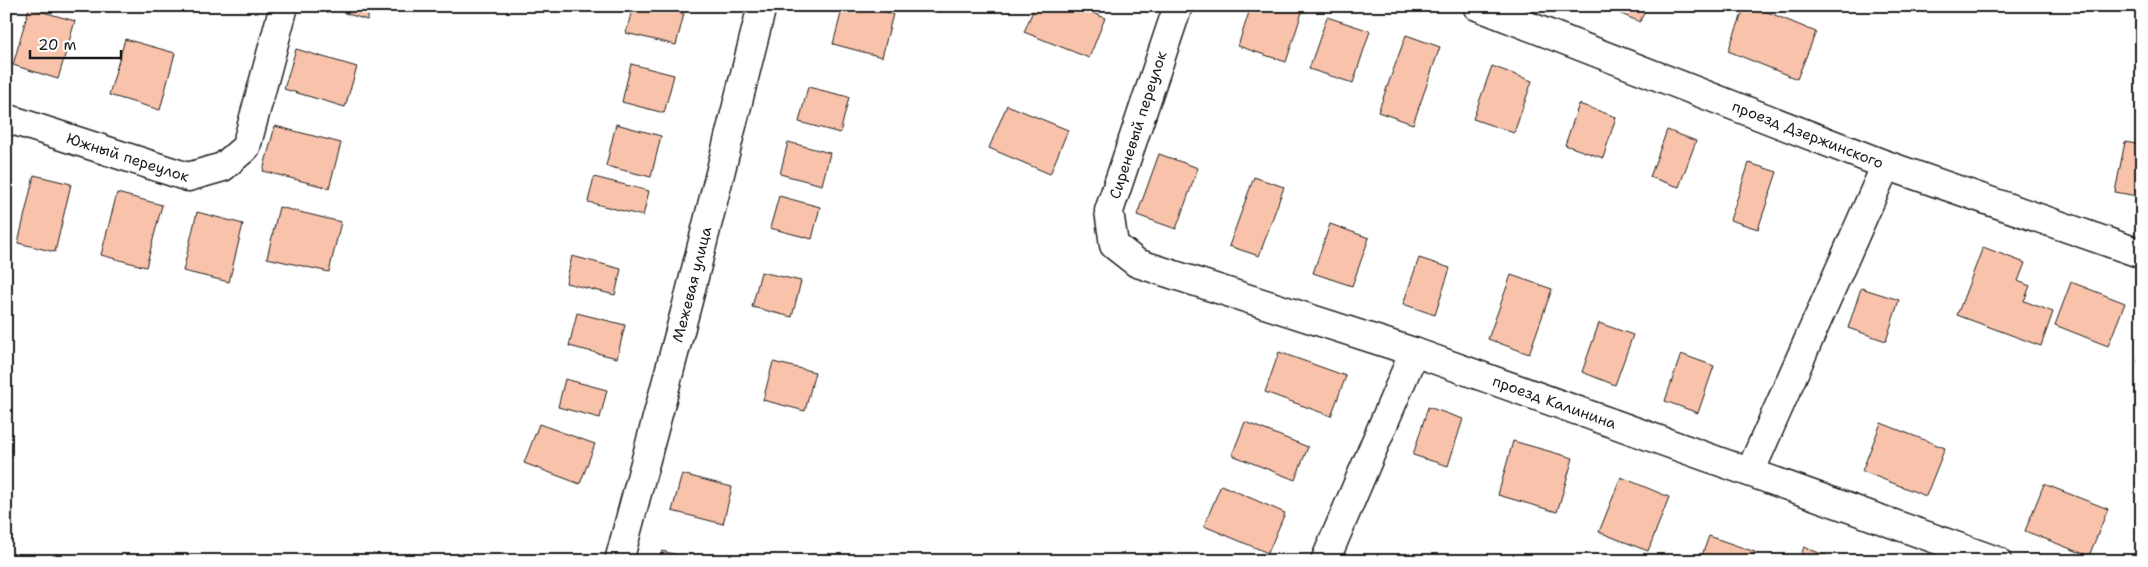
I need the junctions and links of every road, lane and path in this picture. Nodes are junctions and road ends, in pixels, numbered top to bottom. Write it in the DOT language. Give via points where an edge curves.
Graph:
graph roads {
  1 [pos="284,6"];
  2 [pos="762,6"];
  3 [pos="1178,6"];
  4 [pos="1477,6"];
  5 [pos="6,118"];
  6 [pos="1886,166"];
  7 [pos="1114,245"];
  8 [pos="2142,254"];
  9 [pos="1414,352"];
  10 [pos="1750,472"];
  11 [pos="619,561"];
  12 [pos="1324,561"];
  13 [pos="1997,561"];
  1 -- 5 [label="street, Южный переулок" via="246,147 223,167 188,177"];
  2 -- 11 [label="street, Межевая улица"];
  3 -- 7 [label="street, Сиреневый переулок" via="1110,211"];
  4 -- 6 [label="street, проезд Дзержинского"];
  6 -- 8 [label="street, проезд Дзержинского"];
  6 -- 10 [label="street"];
  7 -- 9 [label="street, проезд Калинина" via="1137,263"];
  9 -- 10 [label="street, проезд Калинина"];
  9 -- 12 [label="street"];
  10 -- 13 [label="street, проезд Калинина"];
}
